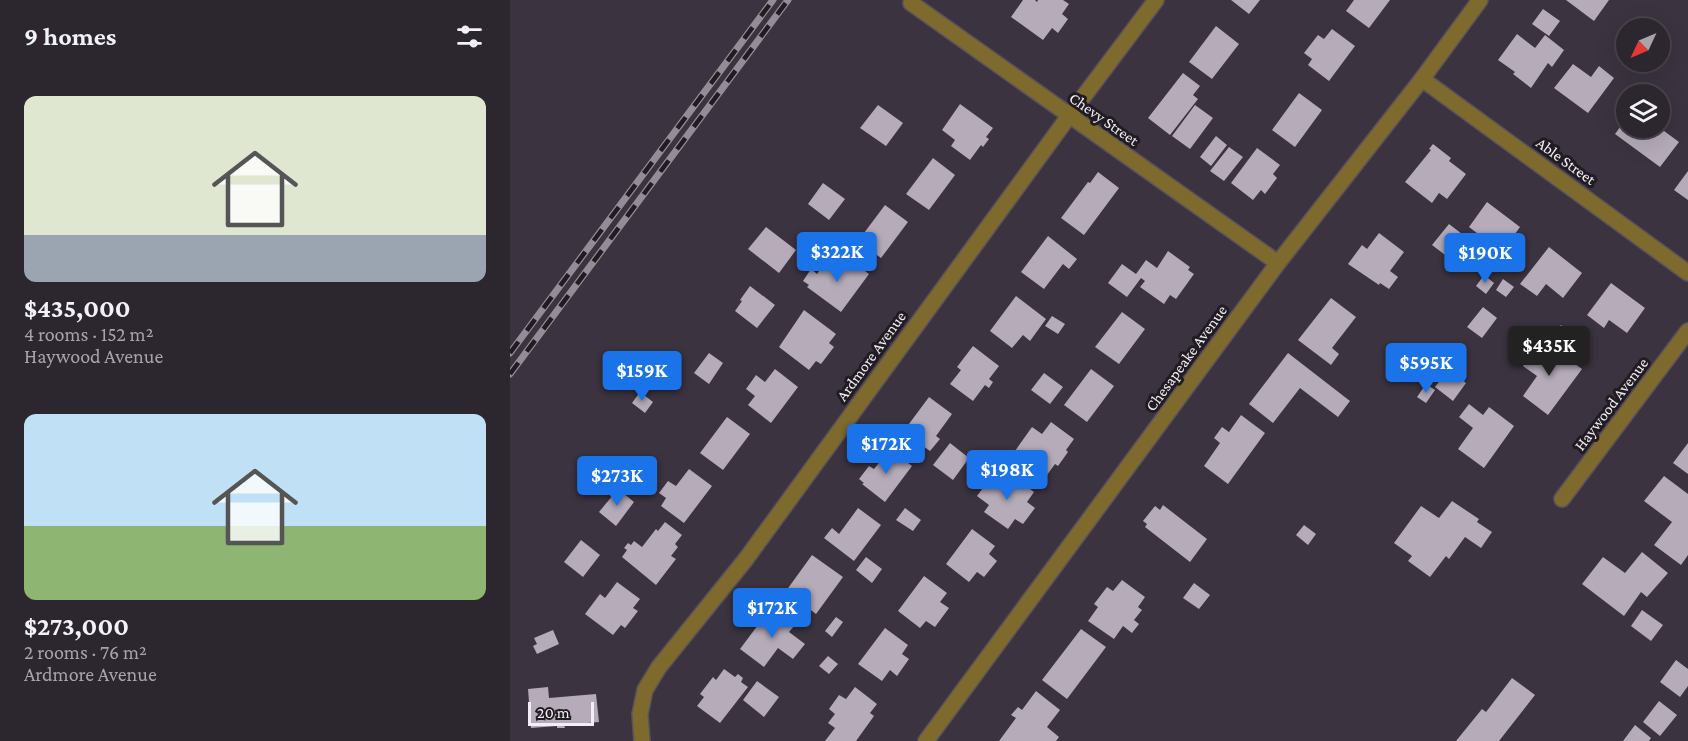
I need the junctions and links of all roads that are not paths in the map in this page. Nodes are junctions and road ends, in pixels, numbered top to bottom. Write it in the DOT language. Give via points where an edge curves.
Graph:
graph roads {
  1 [pos="1156,0"];
  2 [pos="1480,0"];
  3 [pos="911,3"];
  4 [pos="1422,79"];
  5 [pos="1069,116"];
  6 [pos="1278,263"];
  7 [pos="1688,273"];
  8 [pos="1688,331"];
  9 [pos="1562,499"];
  10 [pos="642,741"];
  11 [pos="926,741"];
  1 -- 5 [label="street, Ardmore Avenue"];
  2 -- 4 [label="street, Chesapeake Avenue"];
  3 -- 5 [label="street, Chevy Street"];
  4 -- 6 [label="street, Chesapeake Avenue"];
  4 -- 7 [label="street, Able Street"];
  5 -- 6 [label="street, Chevy Street"];
  5 -- 10 [label="street, Ardmore Avenue" via="746,559 659,667 645,690 640,714"];
  6 -- 11 [label="street, Chesapeake Avenue"];
  8 -- 9 [label="street, Haywood Avenue"];
}
